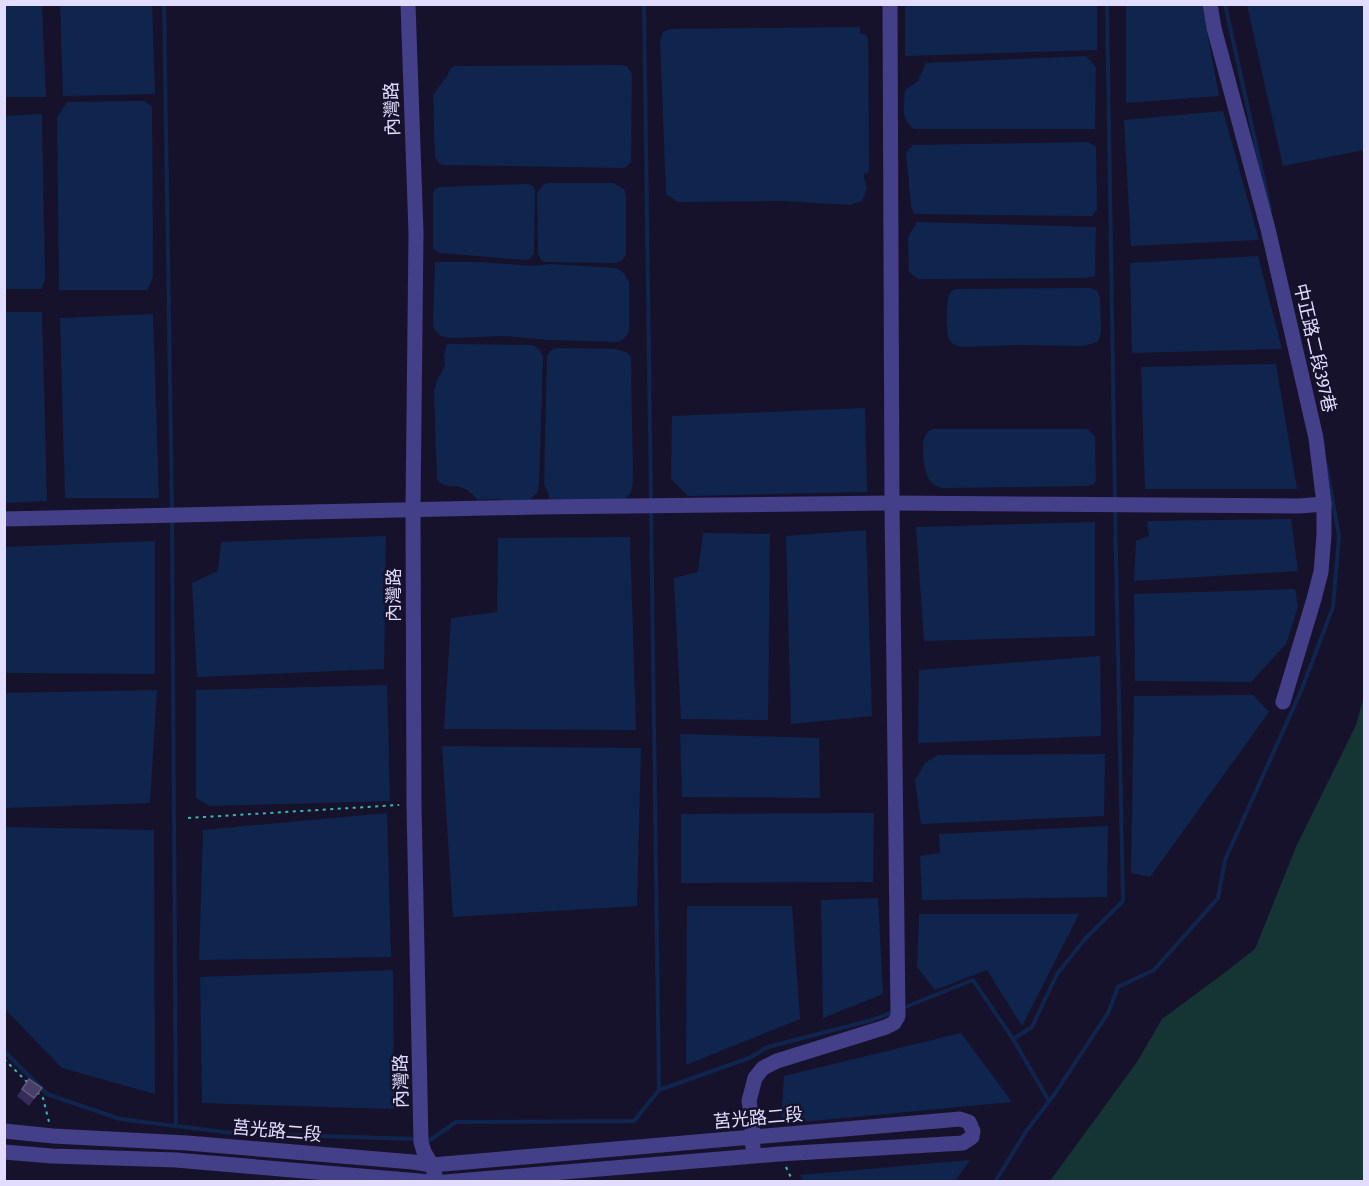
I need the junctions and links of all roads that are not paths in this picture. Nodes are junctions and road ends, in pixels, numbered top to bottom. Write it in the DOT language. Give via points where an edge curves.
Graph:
graph roads {
  1 [pos="408,4"];
  2 [pos="890,4"];
  3 [pos="1210,4"];
  4 [pos="892,504"];
  5 [pos="1324,504"];
  6 [pos="413,509"];
  7 [pos="4,519"];
  8 [pos="1283,702"];
  9 [pos="4,1131"];
  10 [pos="751,1138"];
  11 [pos="187,1143"];
  12 [pos="4,1152"];
  13 [pos="754,1156"];
  14 [pos="176,1160"];
  15 [pos="432,1165"];
  16 [pos="431,1182"];
  17 [pos="437,1182"];
  18 [pos="445,1182"];
  1 -- 6 [label="street, 內灣路" via="416,233"];
  2 -- 4 [label="street"];
  3 -- 5 [label="street, 中正路二段397巷" via="1268,229 1313,427"];
  4 -- 5 [label="street"];
  4 -- 6 [label="street"];
  4 -- 10 [label="street" via="898,1016 886,1028 763,1068 755,1078 749,1101"];
  5 -- 8 [label="street, 中正路二段397巷" via="1321,572"];
  6 -- 7 [label="street"];
  6 -- 15 [label="street, 內灣路" via="414,806 422,1142"];
  9 -- 11 [label="street, 莒光路二段"];
  10 -- 13 [label="street"];
  10 -- 13 [label="street, 莒光路二段" via="960,1119 969,1122 973,1131 972,1137 963,1143"];
  10 -- 15 [label="street, 莒光路二段"];
  11 -- 14 [label="street"];
  11 -- 15 [label="street, 莒光路二段"];
  12 -- 14 [label="street, 莒光路二段"];
  13 -- 18 [label="street, 莒光路二段"];
  14 -- 16 [label="street, 莒光路二段"];
  15 -- 17 [label="street, 內灣路"];
}
